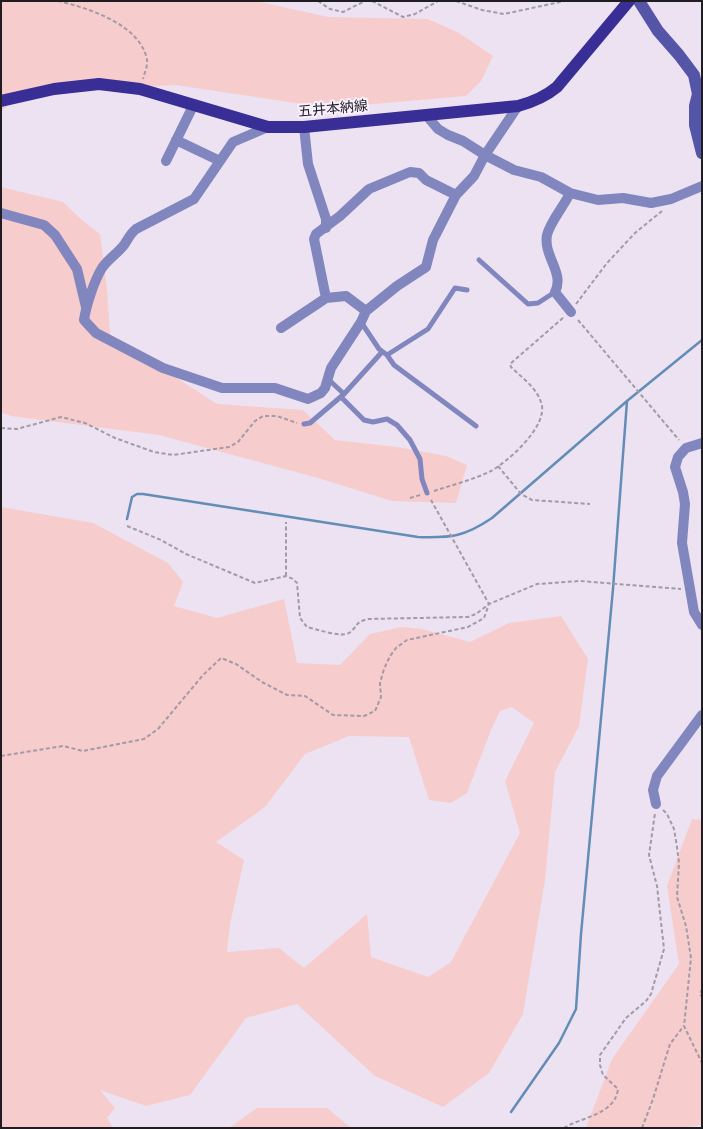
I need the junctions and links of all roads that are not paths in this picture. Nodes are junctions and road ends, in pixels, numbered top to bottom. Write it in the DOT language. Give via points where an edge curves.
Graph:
graph roads {
  1 [pos="630,1"];
  2 [pos="639,1"];
  3 [pos="1,101"];
  4 [pos="194,104"];
  5 [pos="518,106"];
  6 [pos="427,116"];
  7 [pos="268,127"];
  8 [pos="304,128"];
  9 [pos="176,140"];
  10 [pos="702,153"];
  11 [pos="485,155"];
  12 [pos="166,161"];
  13 [pos="220,161"];
  14 [pos="702,186"];
  15 [pos="570,193"];
  16 [pos="456,195"];
  17 [pos="1,213"];
  18 [pos="326,228"];
  19 [pos="479,260"];
  20 [pos="467,290"];
  21 [pos="555,292"];
  22 [pos="326,298"];
  23 [pos="86,307"];
  24 [pos="366,311"];
  25 [pos="571,312"];
  26 [pos="361,322"];
  27 [pos="281,328"];
  28 [pos="382,352"];
  29 [pos="388,355"];
  30 [pos="327,379"];
  31 [pos="342,396"];
  32 [pos="304,424"];
  33 [pos="476,426"];
  34 [pos="702,443"];
  35 [pos="427,493"];
  36 [pos="702,625"];
  37 [pos="702,716"];
  38 [pos="656,804"];
  1 -- 5 [label="main road, 五井本納線" via="557,87 534,102"];
  2 -- 10 [label="main road" via="658,31 694,75 698,94 695,125"];
  3 -- 4 [label="main road, 五井本納線" via="54,89 99,84 140,89"];
  4 -- 7 [label="main road, 五井本納線"];
  4 -- 9 [label="street"];
  5 -- 6 [label="main road, 五井本納線"];
  5 -- 11 [label="street"];
  6 -- 8 [label="main road, 五井本納線"];
  6 -- 11 [label="street" via="438,129"];
  7 -- 8 [label="main road, 五井本納線"];
  7 -- 13 [label="street" via="233,142"];
  8 -- 18 [label="street" via="308,164"];
  9 -- 12 [label="street"];
  9 -- 13 [label="street"];
  11 -- 15 [label="street" via="514,170 541,177"];
  11 -- 16 [label="street" via="474,176"];
  13 -- 23 [label="street" via="194,199 130,234 102,268"];
  14 -- 15 [label="street" via="652,203 623,198 598,200"];
  15 -- 21 [label="street" via="548,234 549,252 559,280"];
  16 -- 18 [label="street" via="418,173 410,172 368,189"];
  16 -- 24 [label="street" via="433,240 426,267"];
  17 -- 23 [label="street" via="44,225 55,235 77,269"];
  18 -- 22 [label="street" via="314,239"];
  19 -- 21 [label="lane" via="528,304 538,303"];
  20 -- 29 [label="lane" via="455,288 428,329"];
  21 -- 25 [label="street"];
  22 -- 24 [label="street" via="346,296"];
  22 -- 27 [label="street"];
  23 -- 30 [label="street" via="84,320 102,337 163,368 222,388 275,388 308,399 321,394"];
  24 -- 26 [label="street"];
  26 -- 28 [label="lane"];
  26 -- 30 [label="street"];
  28 -- 29 [label="lane"];
  28 -- 31 [label="lane"];
  29 -- 33 [label="lane" via="394,365"];
  30 -- 31 [label="lane"];
  31 -- 32 [label="lane" via="310,423"];
  31 -- 35 [label="lane" via="364,420 386,419 397,425 410,440 420,460"];
  34 -- 36 [label="street" via="686,448 675,466 685,504 682,543 694,612"];
  37 -- 38 [label="street" via="658,776 653,790"];
}
